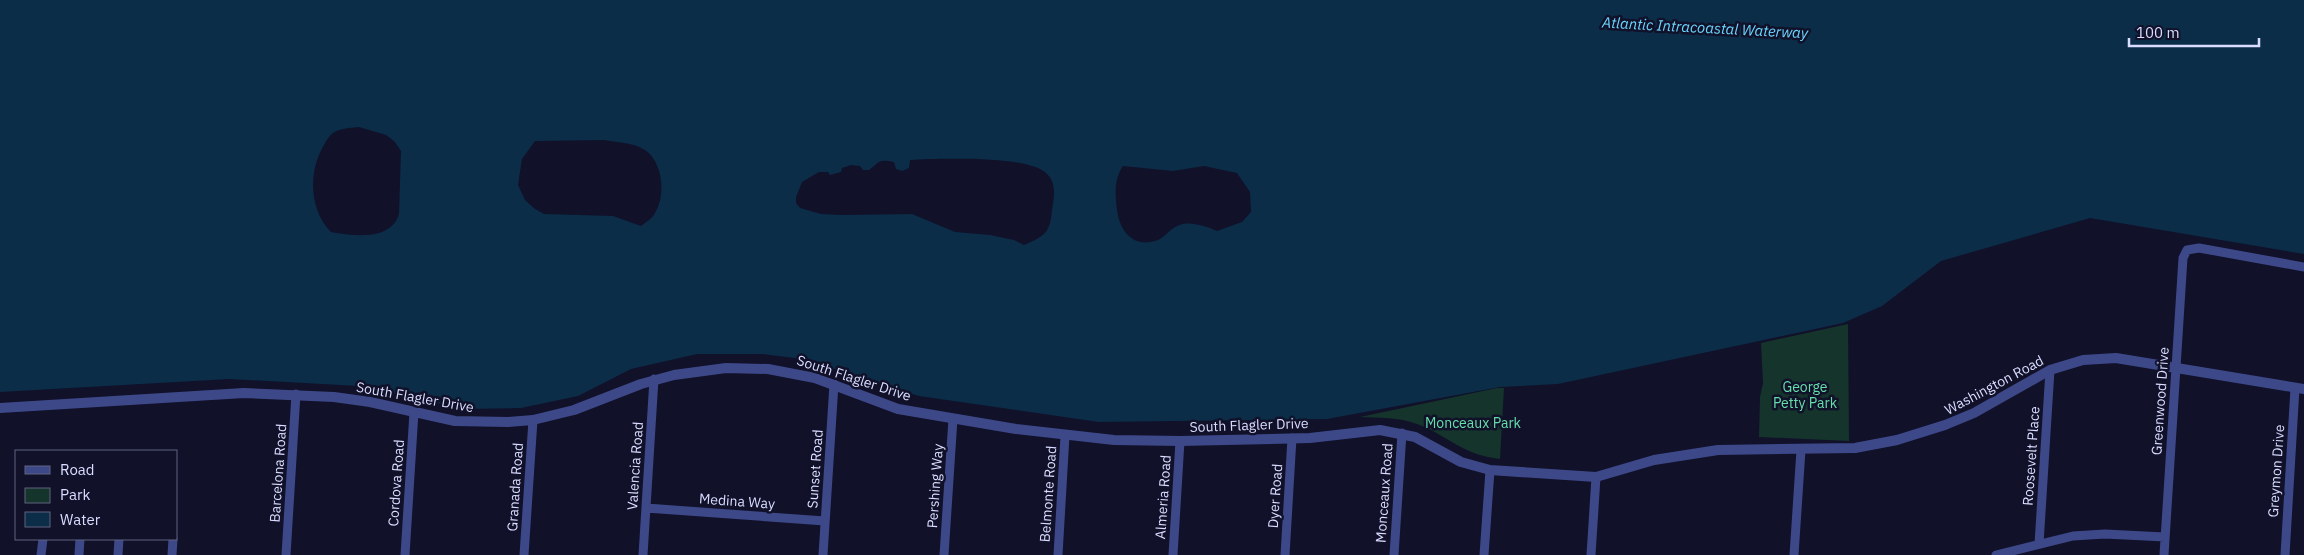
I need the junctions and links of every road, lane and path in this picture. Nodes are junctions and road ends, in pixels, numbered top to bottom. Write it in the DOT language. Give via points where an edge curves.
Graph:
graph roads {
  1 [pos="2304,266"];
  2 [pos="2176,368"];
  3 [pos="2050,370"];
  4 [pos="654,379"];
  5 [pos="834,384"];
  6 [pos="2300,389"];
  7 [pos="296,394"];
  8 [pos="0,408"];
  9 [pos="414,412"];
  10 [pos="953,419"];
  11 [pos="533,420"];
  12 [pos="1402,433"];
  13 [pos="1065,436"];
  14 [pos="1292,438"];
  15 [pos="1180,441"];
  16 [pos="1801,450"];
  17 [pos="1490,470"];
  18 [pos="1596,477"];
  19 [pos="646,508"];
  20 [pos="825,521"];
  21 [pos="2165,537"];
  22 [pos="80,540"];
  23 [pos="119,540"];
  24 [pos="173,540"];
  25 [pos="42,542"];
  26 [pos="2039,544"];
  27 [pos="41,555"];
  28 [pos="79,555"];
  29 [pos="118,555"];
  30 [pos="172,555"];
  31 [pos="286,555"];
  32 [pos="405,555"];
  33 [pos="524,555"];
  34 [pos="643,555"];
  35 [pos="823,555"];
  36 [pos="944,555"];
  37 [pos="1058,555"];
  38 [pos="1173,555"];
  39 [pos="1285,555"];
  40 [pos="1394,555"];
  41 [pos="1484,555"];
  42 [pos="1591,555"];
  43 [pos="1794,555"];
  44 [pos="1996,555"];
  45 [pos="2164,555"];
  46 [pos="2284,555"];
  1 -- 2 [label="street, Greenwood Drive" via="2199,248 2187,250 2183,258"];
  2 -- 3 [label="street, Washington Road" via="2116,358 2083,360"];
  2 -- 6 [label="street, Washington Road"];
  2 -- 21 [label="street, Greenwood Drive"];
  3 -- 16 [label="street, Washington Road" via="1974,413 1924,433 1855,448"];
  3 -- 26 [label="street, Roosevelt Place"];
  4 -- 5 [label="street, South Flagler Drive" via="698,370 744,367 791,372"];
  4 -- 11 [label="street, South Flagler Drive" via="574,410"];
  4 -- 19 [label="street, Valencia Road"];
  5 -- 10 [label="street, South Flagler Drive" via="898,409"];
  5 -- 20 [label="street, Sunset Road"];
  6 -- 46 [label="street, Greymon Drive"];
  7 -- 8 [label="street, South Flagler Drive" via="244,392"];
  7 -- 9 [label="street, South Flagler Drive" via="370,402"];
  7 -- 31 [label="street, Barcelona Road"];
  9 -- 11 [label="street, South Flagler Drive" via="482,423"];
  9 -- 32 [label="street, Cordova Road"];
  10 -- 13 [label="street, South Flagler Drive"];
  10 -- 36 [label="street, Pershing Way"];
  11 -- 33 [label="street, Granada Road"];
  12 -- 14 [label="street, South Flagler Drive" via="1365,430"];
  12 -- 17 [label="street, South Flagler Drive" via="1422,439 1461,462"];
  12 -- 40 [label="street, Monceaux Road"];
  13 -- 15 [label="street, South Flagler Drive"];
  13 -- 37 [label="street, Belmonte Road"];
  14 -- 15 [label="street, South Flagler Drive"];
  14 -- 39 [label="street, Dyer Road"];
  15 -- 38 [label="street, Almeria Road"];
  16 -- 18 [label="street, Washington Road" via="1718,450 1654,460"];
  16 -- 43 [label="street"];
  17 -- 18 [label="street, Washington Road"];
  17 -- 41 [label="street"];
  18 -- 42 [label="street"];
  19 -- 20 [label="street, Medina Way"];
  19 -- 34 [label="street, Valencia Road"];
  20 -- 35 [label="street, Sunset Road"];
  21 -- 26 [label="street" via="2092,534"];
  21 -- 45 [label="street, Greenwood Drive"];
  22 -- 28 [label="street"];
  23 -- 29 [label="street"];
  24 -- 30 [label="street"];
  25 -- 27 [label="street"];
  26 -- 44 [label="street"];
}
